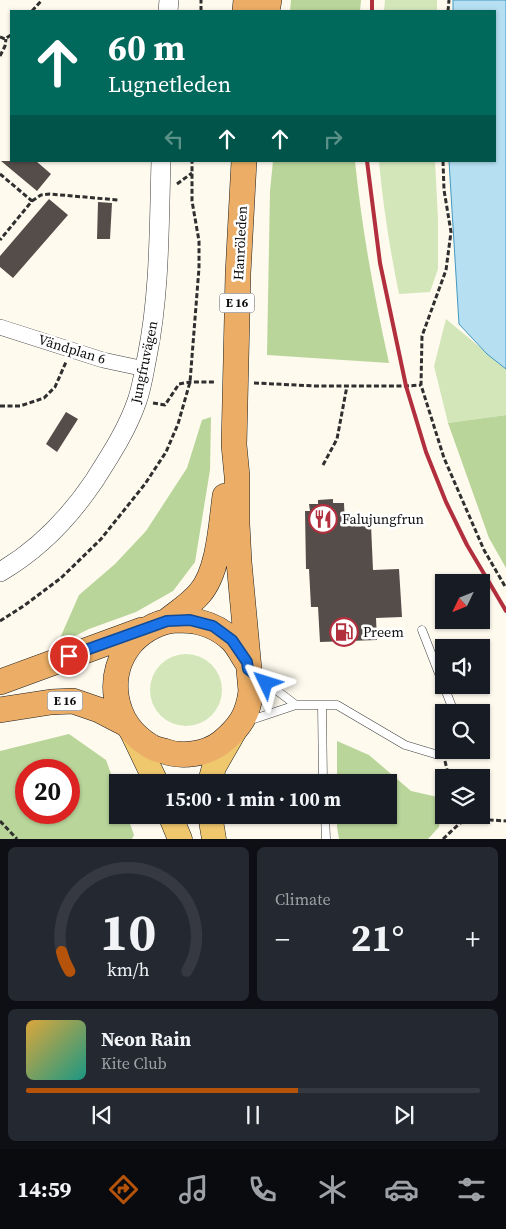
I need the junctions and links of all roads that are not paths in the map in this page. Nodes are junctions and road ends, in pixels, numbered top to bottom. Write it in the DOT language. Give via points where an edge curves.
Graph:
graph roads {
  1 [pos="162,162"];
  2 [pos="244,162"];
  3 [pos="0,327"];
  4 [pos="145,369"];
  5 [pos="234,445"];
  6 [pos="0,572"];
  7 [pos="162,623"];
  8 [pos="422,630"];
  9 [pos="248,666"];
  10 [pos="0,682"];
  11 [pos="451,704"];
  12 [pos="296,705"];
  13 [pos="322,705"];
  14 [pos="0,710"];
  15 [pos="129,728"];
  16 [pos="237,728"];
  17 [pos="435,754"];
  18 [pos="152,774"];
  19 [pos="212,774"];
  20 [pos="323,774"];
  21 [pos="174,824"];
  22 [pos="212,824"];
  23 [pos="325,824"];
  24 [pos="180,839"];
  25 [pos="214,839"];
  26 [pos="326,839"];
  1 -- 4 [label="street, Jungfruvägen" via="155,303"];
  2 -- 5 [label="highway, Hanröleden / E 16"];
  3 -- 4 [label="street, Vändplan 6" via="103,360"];
  4 -- 6 [label="street, Jungfruvägen" via="128,424 83,497 30,553"];
  5 -- 7 [label="highway, Hanröleden / E 16" via="212,574 195,599"];
  5 -- 9 [label="highway, Hanröleden / E 16"];
  7 -- 9 [label="highway" via="190,620 213,626 232,640"];
  7 -- 10 [label="highway, E 16"];
  7 -- 15 [label="highway, E 16" via="140,635 126,649 118,667 115,686 118,706"];
  8 -- 11 [label="lane"];
  9 -- 12 [label="lane"];
  9 -- 16 [label="highway, E 16" via="250,700"];
  12 -- 13 [label="lane"];
  12 -- 16 [label="lane"];
  13 -- 17 [label="lane" via="337,705 404,745"];
  13 -- 20 [label="lane"];
  14 -- 15 [label="highway, E 16" via="73,701 99,710"];
  15 -- 16 [label="highway" via="150,747 172,754 195,754 216,746"];
  15 -- 18 [label="main road"];
  16 -- 19 [label="main road"];
  21 -- 24 [label="main road"];
  22 -- 25 [label="main road"];
  23 -- 26 [label="lane"];
}
